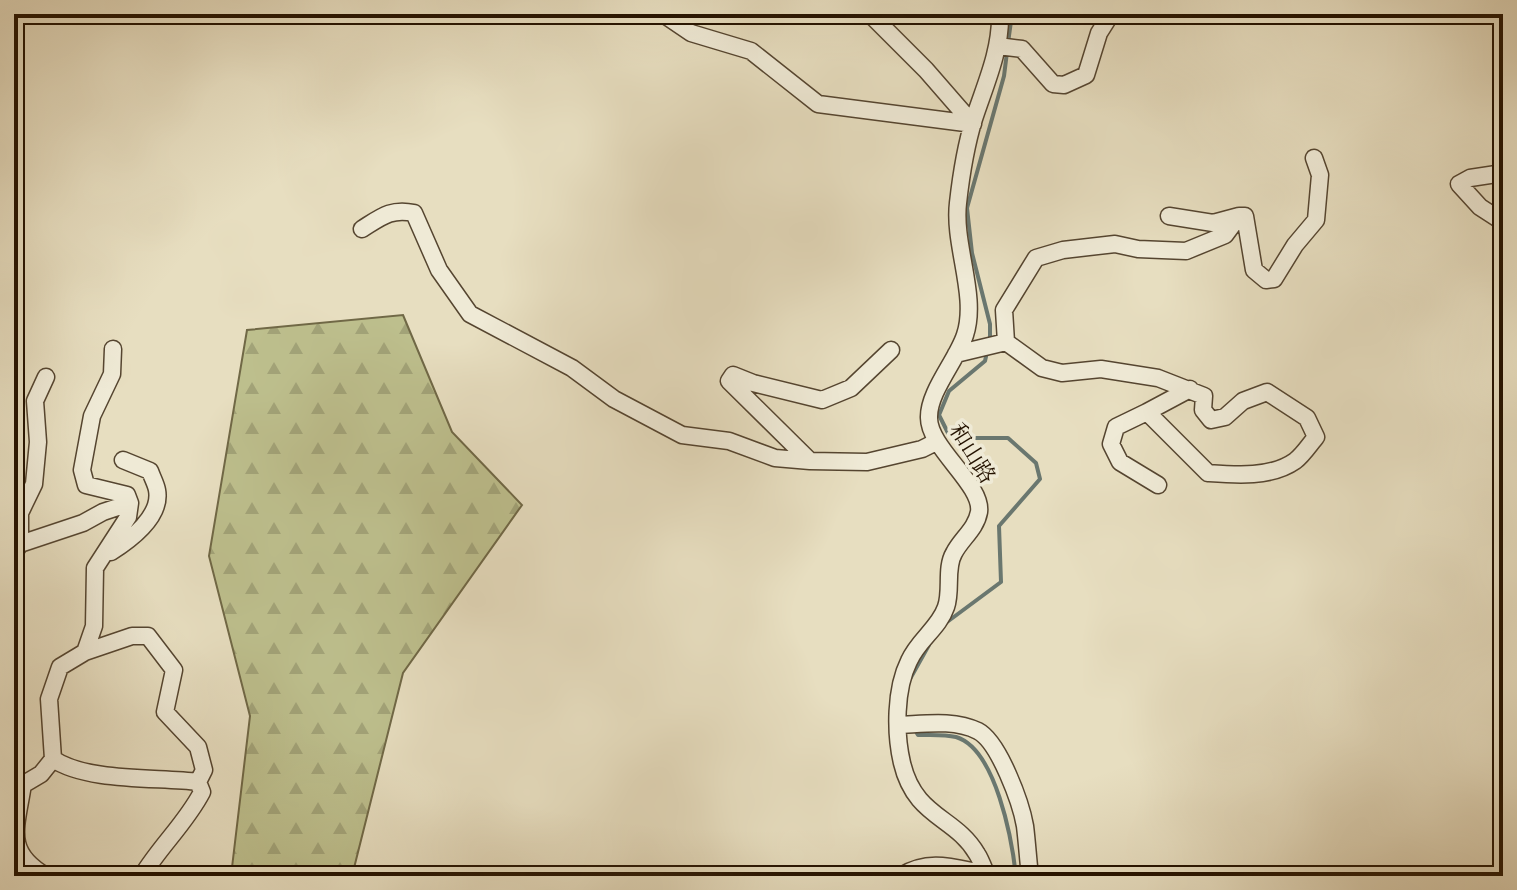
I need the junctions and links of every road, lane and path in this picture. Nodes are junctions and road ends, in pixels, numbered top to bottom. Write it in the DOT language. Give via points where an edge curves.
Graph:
graph roads {
  1 [pos="663,14"];
  2 [pos="870,14"];
  3 [pos="1000,14"];
  4 [pos="1111,14"];
  5 [pos="998,46"];
  6 [pos="973,124"];
  7 [pos="1314,158"];
  8 [pos="1503,173"];
  9 [pos="1169,216"];
  10 [pos="1239,216"];
  11 [pos="1497,218"];
  12 [pos="362,229"];
  13 [pos="1006,342"];
  14 [pos="113,349"];
  15 [pos="891,350"];
  16 [pos="956,354"];
  17 [pos="46,377"];
  18 [pos="1190,389"];
  19 [pos="1147,412"];
  20 [pos="936,442"];
  21 [pos="123,460"];
  22 [pos="810,461"];
  23 [pos="1158,485"];
  24 [pos="130,503"];
  25 [pos="17,548"];
  26 [pos="106,555"];
  27 [pos="85,652"];
  28 [pos="898,725"];
  29 [pos="53,759"];
  30 [pos="198,782"];
  31 [pos="19,787"];
  32 [pos="987,875"];
  33 [pos="46,876"];
  34 [pos="142,876"];
  35 [pos="901,876"];
  36 [pos="1030,876"];
  1 -- 6 [label="street" via="691,33 751,51 818,104"];
  2 -- 6 [label="street"];
  3 -- 5 [label="street, 和山路"];
  4 -- 5 [label="street" via="1086,75 1064,85 1053,84 1022,49"];
  5 -- 6 [label="street, 和山路"];
  6 -- 16 [label="street, 和山路" via="957,231 968,316"];
  7 -- 10 [label="street" via="1320,175 1316,220 1274,279 1266,280 1254,270 1245,216"];
  8 -- 11 [label="street" via="1459,184"];
  9 -- 10 [label="street" via="1213,223"];
  10 -- 13 [label="street" via="1225,235 1186,251 1115,244 1036,258 1004,310"];
  12 -- 22 [label="street" via="387,213 414,213 439,270 470,314 682,435 729,441 775,458"];
  13 -- 16 [label="street"];
  13 -- 18 [label="street" via="1042,368 1062,373 1101,369"];
  14 -- 24 [label="street" via="112,374 92,416 82,470 86,485 127,495"];
  15 -- 22 [label="street" via="851,388 822,400 733,375 729,381"];
  16 -- 20 [label="street, 和山路" via="930,406 928,420"];
  17 -- 25 [label="street" via="35,401 34,484 20,513"];
  18 -- 19 [label="street"];
  18 -- 19 [label="street" via="1204,396 1203,410 1211,420 1267,392 1307,418 1316,437 1295,461 1270,471 1208,473"];
  19 -- 23 [label="street" via="1116,427 1111,444 1120,462"];
  20 -- 22 [label="street" via="867,462"];
  20 -- 28 [label="street, 和山路" via="963,475 979,514 952,555 942,618 908,661"];
  21 -- 26 [label="street" via="150,471 157,506 140,530"];
  24 -- 25 [label="street"];
  24 -- 26 [label="street" via="128,517"];
  26 -- 27 [label="street" via="95,568 94,626"];
  27 -- 29 [label="street" via="60,667 49,699"];
  27 -- 30 [label="street" via="132,636 148,636 159,647 174,670 165,712 198,747 204,770"];
  28 -- 32 [label="street, 和山路" via="910,786 924,808 976,852"];
  28 -- 36 [label="street" via="950,723 981,732 1012,784 1024,823"];
  29 -- 30 [label="street" via="67,769 128,779"];
  29 -- 31 [label="street"];
  30 -- 34 [label="street" via="202,792 191,814"];
  31 -- 33 [label="street" via="17,850 28,866"];
  32 -- 35 [label="street" via="934,865"];
}
